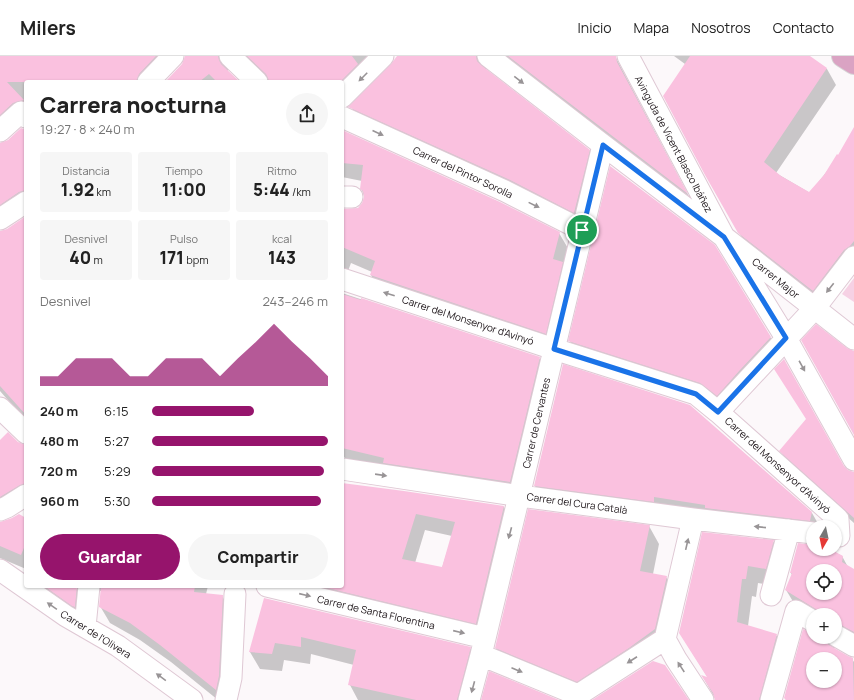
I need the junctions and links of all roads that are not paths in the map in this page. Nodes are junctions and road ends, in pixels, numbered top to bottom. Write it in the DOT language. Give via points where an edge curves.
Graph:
graph roads {
  1 [pos="174,56"];
  2 [pos="230,56"];
  3 [pos="383,56"];
  4 [pos="488,56"];
  5 [pos="628,56"];
  6 [pos="843,56"];
  7 [pos="854,63"];
  8 [pos="150,80"];
  9 [pos="255,80"];
  10 [pos="344,95"];
  11 [pos="24,114"];
  12 [pos="344,118"];
  13 [pos="0,131"];
  14 [pos="603,145"];
  15 [pos="24,203"];
  16 [pos="0,219"];
  17 [pos="582,230"];
  18 [pos="724,237"];
  19 [pos="854,257"];
  20 [pos="344,279"];
  21 [pos="814,309"];
  22 [pos="786,338"];
  23 [pos="854,339"];
  24 [pos="554,349"];
  25 [pos="718,412"];
  26 [pos="854,460"];
  27 [pos="344,469"];
  28 [pos="24,496"];
  29 [pos="520,496"];
  30 [pos="0,510"];
  31 [pos="693,519"];
  32 [pos="789,530"];
  33 [pos="806,532"];
  34 [pos="843,538"];
  35 [pos="0,570"];
  36 [pos="24,587"];
  37 [pos="26,588"];
  38 [pos="89,588"];
  39 [pos="274,588"];
  40 [pos="235,594"];
  41 [pos="771,595"];
  42 [pos="806,617"];
  43 [pos="85,627"];
  44 [pos="842,638"];
  45 [pos="665,639"];
  46 [pos="854,646"];
  47 [pos="483,647"];
  48 [pos="578,698"];
  49 [pos="192,700"];
  50 [pos="226,700"];
  51 [pos="469,700"];
  52 [pos="703,700"];
  53 [pos="771,700"];
  1 -- 8 [label="street"];
  2 -- 9 [label="street"];
  3 -- 10 [label="street, one-way"];
  4 -- 14 [label="street, Carrer Major, one-way"];
  5 -- 18 [label="street, Avinguda de Vicent Blasco Ibáñez"];
  6 -- 7 [label="main road"];
  11 -- 13 [label="street" via="21,112"];
  12 -- 17 [label="street, Carrer del Pintor Sorolla, one-way" via="505,191"];
  14 -- 17 [label="street, Carrer de Cervantes"];
  14 -- 18 [label="street, Carrer Major"];
  15 -- 16 [label="street"];
  17 -- 24 [label="street, Carrer de Cervantes"];
  18 -- 21 [label="street, Carrer Major"];
  18 -- 22 [label="street, Avinguda de Vicent Blasco Ibáñez"];
  19 -- 21 [label="street, one-way"];
  24 -- 20 [label="street, Carrer del Monsenyor d'Avinyó, one-way"];
  21 -- 22 [label="street"];
  21 -- 23 [label="street, Carrer Major"];
  22 -- 25 [label="street"];
  22 -- 26 [label="street, Avinguda de Vicent Blasco Ibáñez, one-way"];
  24 -- 25 [label="street, Carrer del Monsenyor d'Avinyó" via="696,394"];
  24 -- 29 [label="street, Carrer de Cervantes"];
  25 -- 34 [label="street, Carrer del Monsenyor d'Avinyó" via="838,519"];
  27 -- 29 [label="street, Carrer del Cura Català, one-way"];
  28 -- 30 [label="street"];
  29 -- 31 [label="street, Carrer del Cura Català"];
  29 -- 47 [label="street, Carrer de Cervantes, one-way"];
  32 -- 31 [label="street, Carrer del Cura Català, one-way"];
  45 -- 31 [label="street, one-way"];
  32 -- 33 [label="street, Carrer del Cura Català"];
  32 -- 41 [label="street"];
  36 -- 35 [label="street, Carrer de l'Olivera, one-way"];
  43 -- 37 [label="street, Carrer de l'Olivera, one-way"];
  38 -- 43 [label="street"];
  39 -- 47 [label="street, Carrer de Santa Florentina, one-way"];
  40 -- 50 [label="street" via="232,678"];
  42 -- 53 [label="street" via="796,611"];
  49 -- 43 [label="street, Carrer de l'Olivera, one-way" via="118,646"];
  44 -- 46 [label="street"];
  45 -- 48 [label="street, one-way"];
  52 -- 45 [label="street, one-way"];
  47 -- 48 [label="street, Carrer de Santa Florentina, one-way"];
  47 -- 51 [label="street, Carrer de Cervantes, one-way"];
}
